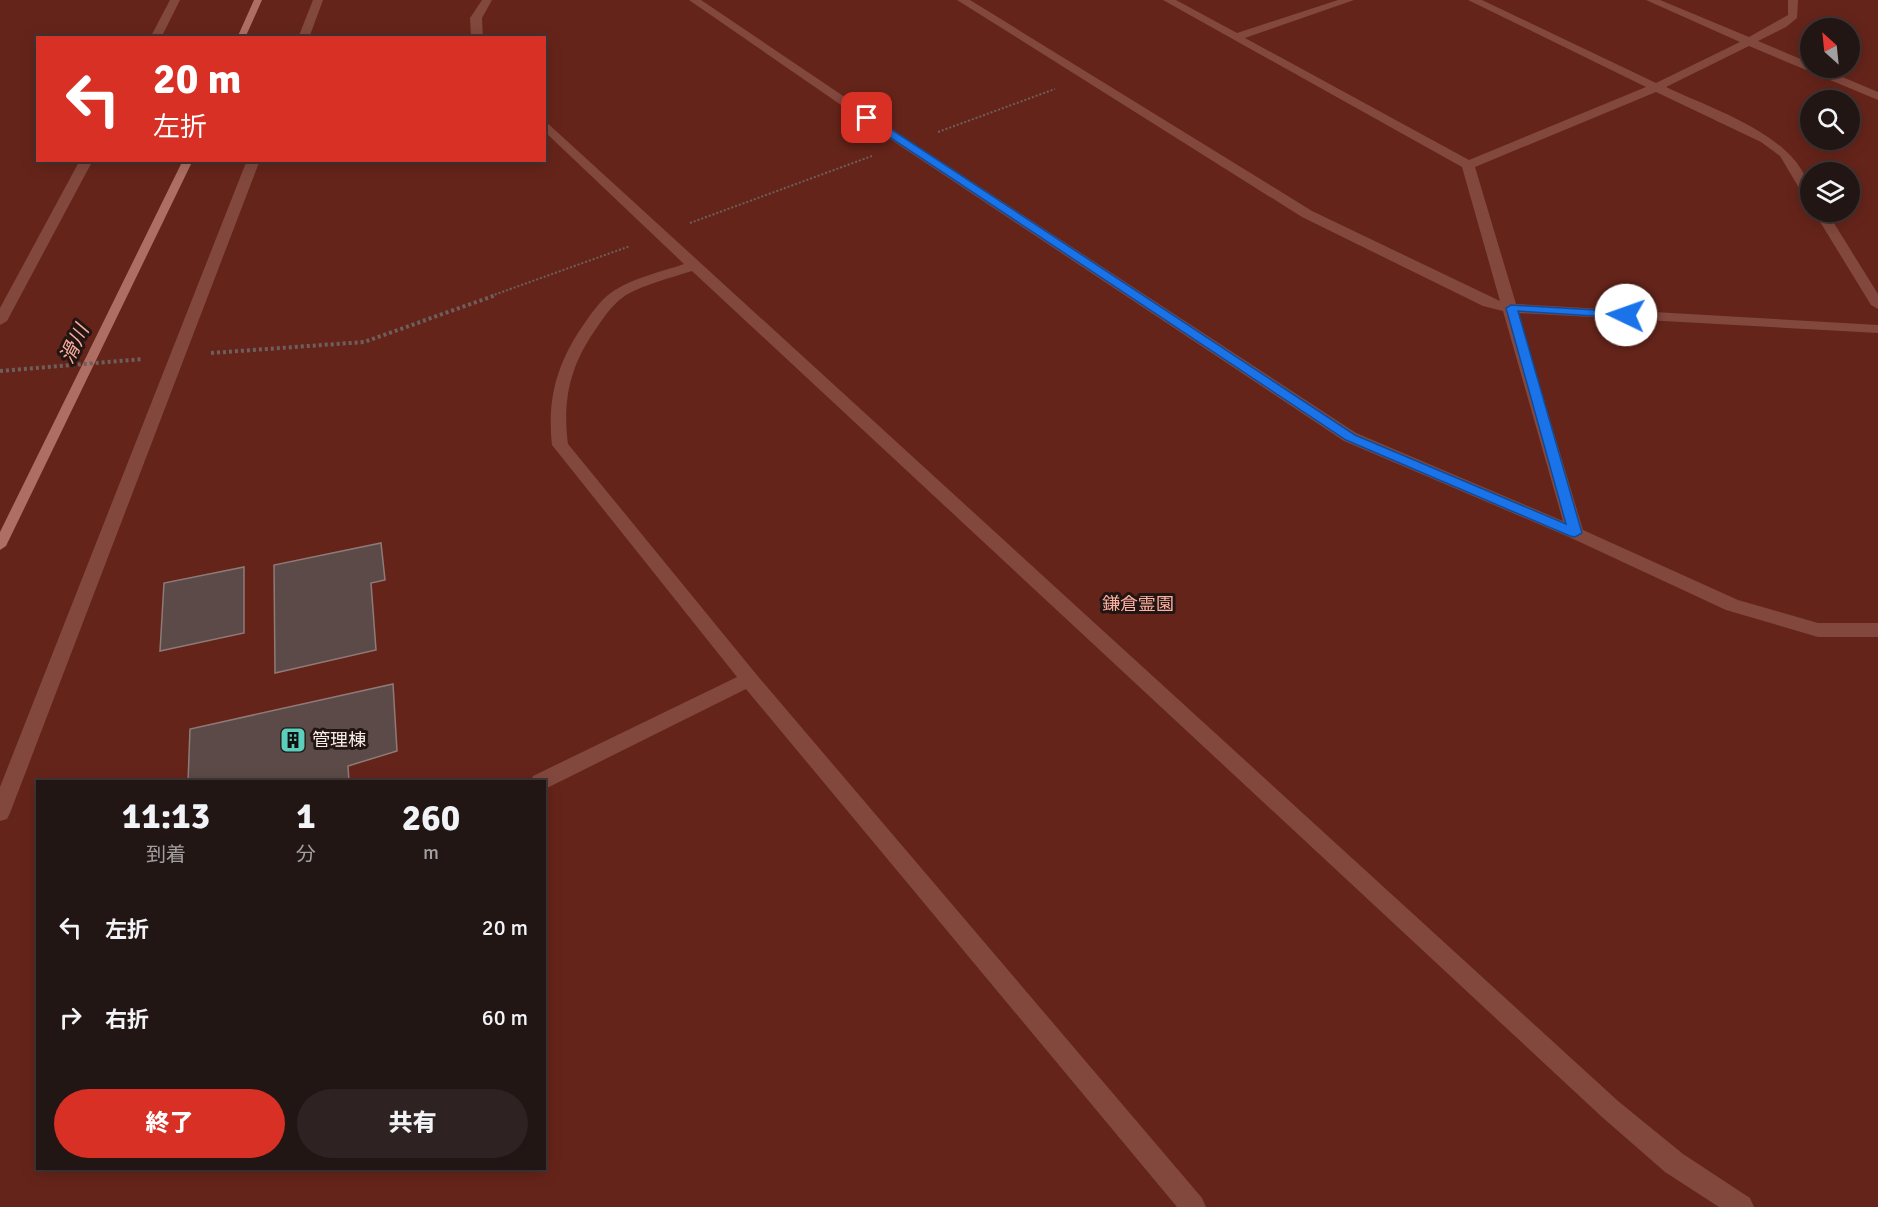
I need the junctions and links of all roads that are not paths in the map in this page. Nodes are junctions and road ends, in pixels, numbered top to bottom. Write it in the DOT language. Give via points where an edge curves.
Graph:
graph roads {
  1 [pos="175,0"];
  2 [pos="318,0"];
  3 [pos="487,0"];
  4 [pos="694,0"];
  5 [pos="962,0"];
  6 [pos="1168,0"];
  7 [pos="1349,0"];
  8 [pos="1473,0"];
  9 [pos="1651,0"];
  10 [pos="1793,0"];
  11 [pos="156,36"];
  12 [pos="304,36"];
  13 [pos="477,36"];
  14 [pos="1236,37"];
  15 [pos="1747,42"];
  16 [pos="1659,86"];
  17 [pos="1878,96"];
  18 [pos="546,126"];
  19 [pos="86,162"];
  20 [pos="253,162"];
  21 [pos="1468,165"];
  22 [pos="1800,179"];
  23 [pos="1826,222"];
  24 [pos="694,265"];
  25 [pos="1878,305"];
  26 [pos="1511,308"];
  27 [pos="0,321"];
  28 [pos="1878,329"];
  29 [pos="1575,533"];
  30 [pos="1878,630"];
  31 [pos="749,679"];
  32 [pos="544,780"];
  33 [pos="0,813"];
  34 [pos="1194,1207"];
  35 [pos="1741,1207"];
  1 -- 11 [label="lane"];
  2 -- 12 [label="lane"];
  3 -- 13 [label="lane" via="476,18"];
  4 -- 29 [label="lane" via="1350,437"];
  5 -- 26 [label="lane" via="1307,214 1488,303"];
  6 -- 14 [label="lane"];
  7 -- 14 [label="lane"];
  8 -- 16 [label="lane"];
  9 -- 15 [label="lane"];
  10 -- 15 [label="lane" via="1793,16"];
  14 -- 21 [label="lane"];
  15 -- 16 [label="lane"];
  15 -- 17 [label="lane"];
  16 -- 21 [label="lane"];
  16 -- 22 [label="lane" via="1766,139 1785,154"];
  18 -- 24 [label="lane"];
  19 -- 27 [label="lane"];
  20 -- 33 [label="lane"];
  21 -- 26 [label="lane"];
  23 -- 25 [label="lane"];
  24 -- 31 [label="lane" via="615,296 603,308 565,365 559,390 560,446"];
  24 -- 35 [label="lane" via="1610,1109 1674,1162"];
  26 -- 28 [label="lane"];
  26 -- 29 [label="lane"];
  29 -- 30 [label="lane" via="1732,605 1818,630"];
  31 -- 32 [label="lane"];
  31 -- 34 [label="lane"];
}
